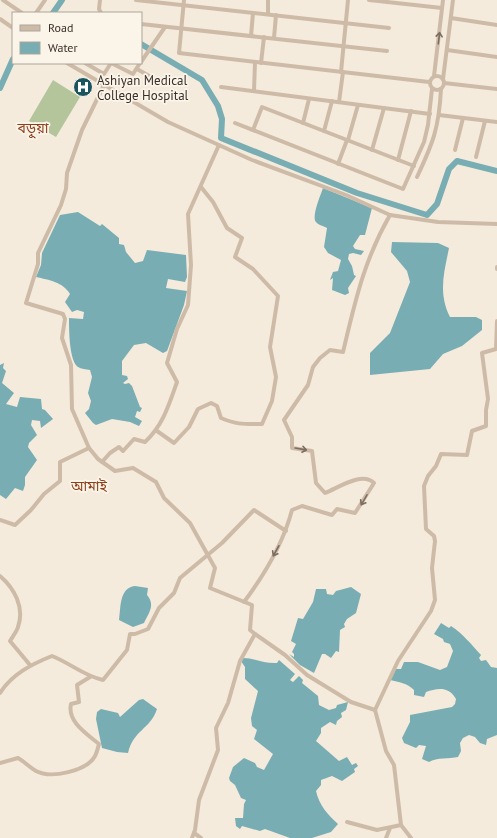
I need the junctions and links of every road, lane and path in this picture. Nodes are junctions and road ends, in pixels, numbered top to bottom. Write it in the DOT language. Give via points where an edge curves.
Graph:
graph roads {
  1 [pos="3,0"];
  2 [pos="45,0"];
  3 [pos="100,0"];
  4 [pos="136,0"];
  5 [pos="268,0"];
  6 [pos="348,0"];
  7 [pos="369,0"];
  8 [pos="443,0"];
  9 [pos="453,0"];
  10 [pos="184,2"];
  11 [pos="442,8"];
  12 [pos="21,12"];
  13 [pos="37,12"];
  14 [pos="100,12"];
  15 [pos="253,13"];
  16 [pos="268,14"];
  17 [pos="276,15"];
  18 [pos="451,18"];
  19 [pos="0,19"];
  20 [pos="346,23"];
  21 [pos="142,25"];
  22 [pos="142,25"];
  23 [pos="497,25"];
  24 [pos="12,27"];
  25 [pos="165,27"];
  26 [pos="389,28"];
  27 [pos="181,29"];
  28 [pos="251,36"];
  29 [pos="264,37"];
  30 [pos="274,38"];
  31 [pos="343,46"];
  32 [pos="447,50"];
  33 [pos="387,51"];
  34 [pos="497,56"];
  35 [pos="142,61"];
  36 [pos="255,62"];
  37 [pos="261,63"];
  38 [pos="69,64"];
  39 [pos="87,64"];
  40 [pos="110,64"];
  41 [pos="113,64"];
  42 [pos="140,64"];
  43 [pos="137,69"];
  44 [pos="342,72"];
  45 [pos="434,76"];
  46 [pos="158,81"];
  47 [pos="443,81"];
  48 [pos="429,82"];
  49 [pos="104,85"];
  50 [pos="221,87"];
  51 [pos="432,89"];
  52 [pos="497,89"];
  53 [pos="441,90"];
  54 [pos="254,92"];
  55 [pos="309,98"];
  56 [pos="332,101"];
  57 [pos="339,102"];
  58 [pos="358,105"];
  59 [pos="384,108"];
  60 [pos="411,112"];
  61 [pos="430,114"];
  62 [pos="439,115"];
  63 [pos="463,118"];
  64 [pos="485,121"];
  65 [pos="497,122"];
  66 [pos="235,123"];
  67 [pos="303,123"];
  68 [pos="253,130"];
  69 [pos="324,131"];
  70 [pos="348,140"];
  71 [pos="424,142"];
  72 [pos="432,144"];
  73 [pos="219,145"];
  74 [pos="372,150"];
  75 [pos="455,150"];
  76 [pos="476,157"];
  77 [pos="398,160"];
  78 [pos="338,164"];
  79 [pos="414,166"];
  80 [pos="417,177"];
  81 [pos="201,188"];
  82 [pos="390,215"];
  83 [pos="497,224"];
  84 [pos="497,321"];
  85 [pos="157,431"];
  86 [pos="89,448"];
  87 [pos="102,462"];
  88 [pos="0,520"];
  89 [pos="286,531"];
  90 [pos="0,576"];
  91 [pos="244,602"];
  92 [pos="255,634"];
  93 [pos="30,665"];
  94 [pos="90,677"];
  95 [pos="0,693"];
  96 [pos="375,710"];
  97 [pos="0,763"];
  98 [pos="347,822"];
  99 [pos="401,825"];
  100 [pos="390,828"];
  101 [pos="194,833"];
  102 [pos="192,838"];
  103 [pos="201,838"];
  104 [pos="386,838"];
  105 [pos="410,838"];
  1 -- 12 [label="street"];
  2 -- 13 [label="street"];
  3 -- 14 [label="street"];
  4 -- 10 [label="street"];
  5 -- 16 [label="street"];
  6 -- 20 [label="street"];
  7 -- 11 [label="street"];
  8 -- 11 [label="street"];
  9 -- 18 [label="street"];
  10 -- 15 [label="street"];
  10 -- 27 [label="street"];
  45 -- 11 [label="street, one-way"];
  15 -- 16 [label="street"];
  15 -- 28 [label="street"];
  16 -- 17 [label="street"];
  17 -- 20 [label="street"];
  17 -- 30 [label="street"];
  18 -- 23 [label="street"];
  18 -- 32 [label="street"];
  19 -- 24 [label="street"];
  20 -- 26 [label="street"];
  20 -- 31 [label="street"];
  21 -- 27 [label="street"];
  22 -- 25 [label="street"];
  25 -- 27 [label="street"];
  25 -- 35 [label="street"];
  27 -- 28 [label="street"];
  27 -- 36 [label="street" via="179,53"];
  28 -- 29 [label="street"];
  29 -- 30 [label="street"];
  29 -- 37 [label="street"];
  30 -- 31 [label="street"];
  31 -- 33 [label="street"];
  31 -- 44 [label="street"];
  32 -- 34 [label="street"];
  32 -- 47 [label="street"];
  36 -- 37 [label="street"];
  36 -- 54 [label="street"];
  37 -- 44 [label="street"];
  38 -- 49 [label="street"];
  39 -- 40 [label="street" via="104,74"];
  41 -- 43 [label="street" via="134,74"];
  42 -- 43 [label="street"];
  43 -- 46 [label="street"];
  44 -- 48 [label="street"];
  44 -- 57 [label="street"];
  45 -- 47 [label="street"];
  45 -- 48 [label="street"];
  47 -- 52 [label="street"];
  47 -- 53 [label="street"];
  48 -- 51 [label="street"];
  49 -- 73 [label="street" via="168,122"];
  49 -- 86 [label="street" via="79,137 66,173 62,205 38,253 38,264 26,303 63,314 65,319 62,338 71,365 72,409"];
  50 -- 54 [label="street"];
  51 -- 53 [label="street"];
  51 -- 61 [label="street"];
  53 -- 62 [label="street"];
  54 -- 55 [label="street"];
  55 -- 56 [label="street"];
  55 -- 67 [label="street"];
  56 -- 57 [label="street"];
  56 -- 69 [label="street"];
  57 -- 58 [label="street"];
  58 -- 59 [label="street"];
  58 -- 70 [label="street"];
  59 -- 60 [label="street"];
  59 -- 74 [label="street"];
  60 -- 61 [label="street"];
  60 -- 77 [label="street"];
  61 -- 71 [label="street"];
  62 -- 63 [label="street"];
  62 -- 72 [label="street"];
  63 -- 64 [label="street"];
  63 -- 75 [label="street"];
  64 -- 65 [label="street"];
  64 -- 76 [label="street"];
  66 -- 68 [label="street"];
  67 -- 68 [label="street" via="262,107"];
  67 -- 69 [label="street"];
  68 -- 78 [label="street"];
  69 -- 70 [label="street"];
  70 -- 74 [label="street"];
  70 -- 78 [label="street"];
  71 -- 72 [label="street"];
  71 -- 79 [label="street"];
  72 -- 80 [label="street"];
  73 -- 81 [label="street"];
  73 -- 82 [label="street"];
  74 -- 77 [label="street"];
  77 -- 79 [label="street"];
  78 -- 79 [label="street" via="403,189"];
  81 -- 85 [label="street" via="188,214 191,265 188,305 177,329 168,362 177,382"];
  81 -- 85 [label="street" via="213,202 227,228 242,238 235,257 253,268 278,296 270,347 276,377 272,401 262,424 240,425 230,422 221,418 217,406 211,403 198,409 189,426 174,443"];
  82 -- 83 [label="street" via="438,222"];
  82 -- 89 [label="street, one-way" via="372,251 356,295 343,352 330,350 320,358 313,367 308,385 284,420 292,437 292,448 312,451 316,483 326,494 363,478 374,482 356,513 337,509 332,516 302,506 292,510"];
  84 -- 96 [label="street" via="496,349 482,353 488,399 486,426 472,431 467,455 441,454 424,486 426,529 434,536 435,541 432,568 435,600 431,611 398,661"];
  85 -- 87 [label="street" via="145,442 134,439 123,451 119,447"];
  86 -- 87 [label="street"];
  86 -- 88 [label="street" via="60,462 60,481 15,525"];
  87 -- 91 [label="street" via="116,471 133,468 156,482 164,498 190,523 215,568 210,588"];
  89 -- 91 [label="street, one-way" via="265,572"];
  89 -- 94 [label="street" via="254,510 222,543 180,578 174,593 159,608 148,629 130,634 127,650 103,680"];
  90 -- 93 [label="street" via="10,585 20,608 18,627 10,640"];
  91 -- 92 [label="street" via="252,605 250,630"];
  92 -- 96 [label="street" via="285,655 307,675 352,702"];
  92 -- 101 [label="street" via="240,661 228,703 216,728 218,750 199,800"];
  93 -- 94 [label="street" via="52,656"];
  93 -- 95 [label="street"];
  94 -- 97 [label="street" via="77,685 79,702 71,704 69,711 78,726 99,744 95,757 83,767 53,774 36,771 18,758"];
  96 -- 99 [label="street" via="386,751 394,765"];
  98 -- 100 [label="street" via="377,830"];
  99 -- 100 [label="street"];
  99 -- 105 [label="street"];
  100 -- 104 [label="street"];
  101 -- 102 [label="street"];
  101 -- 103 [label="street"];
}
